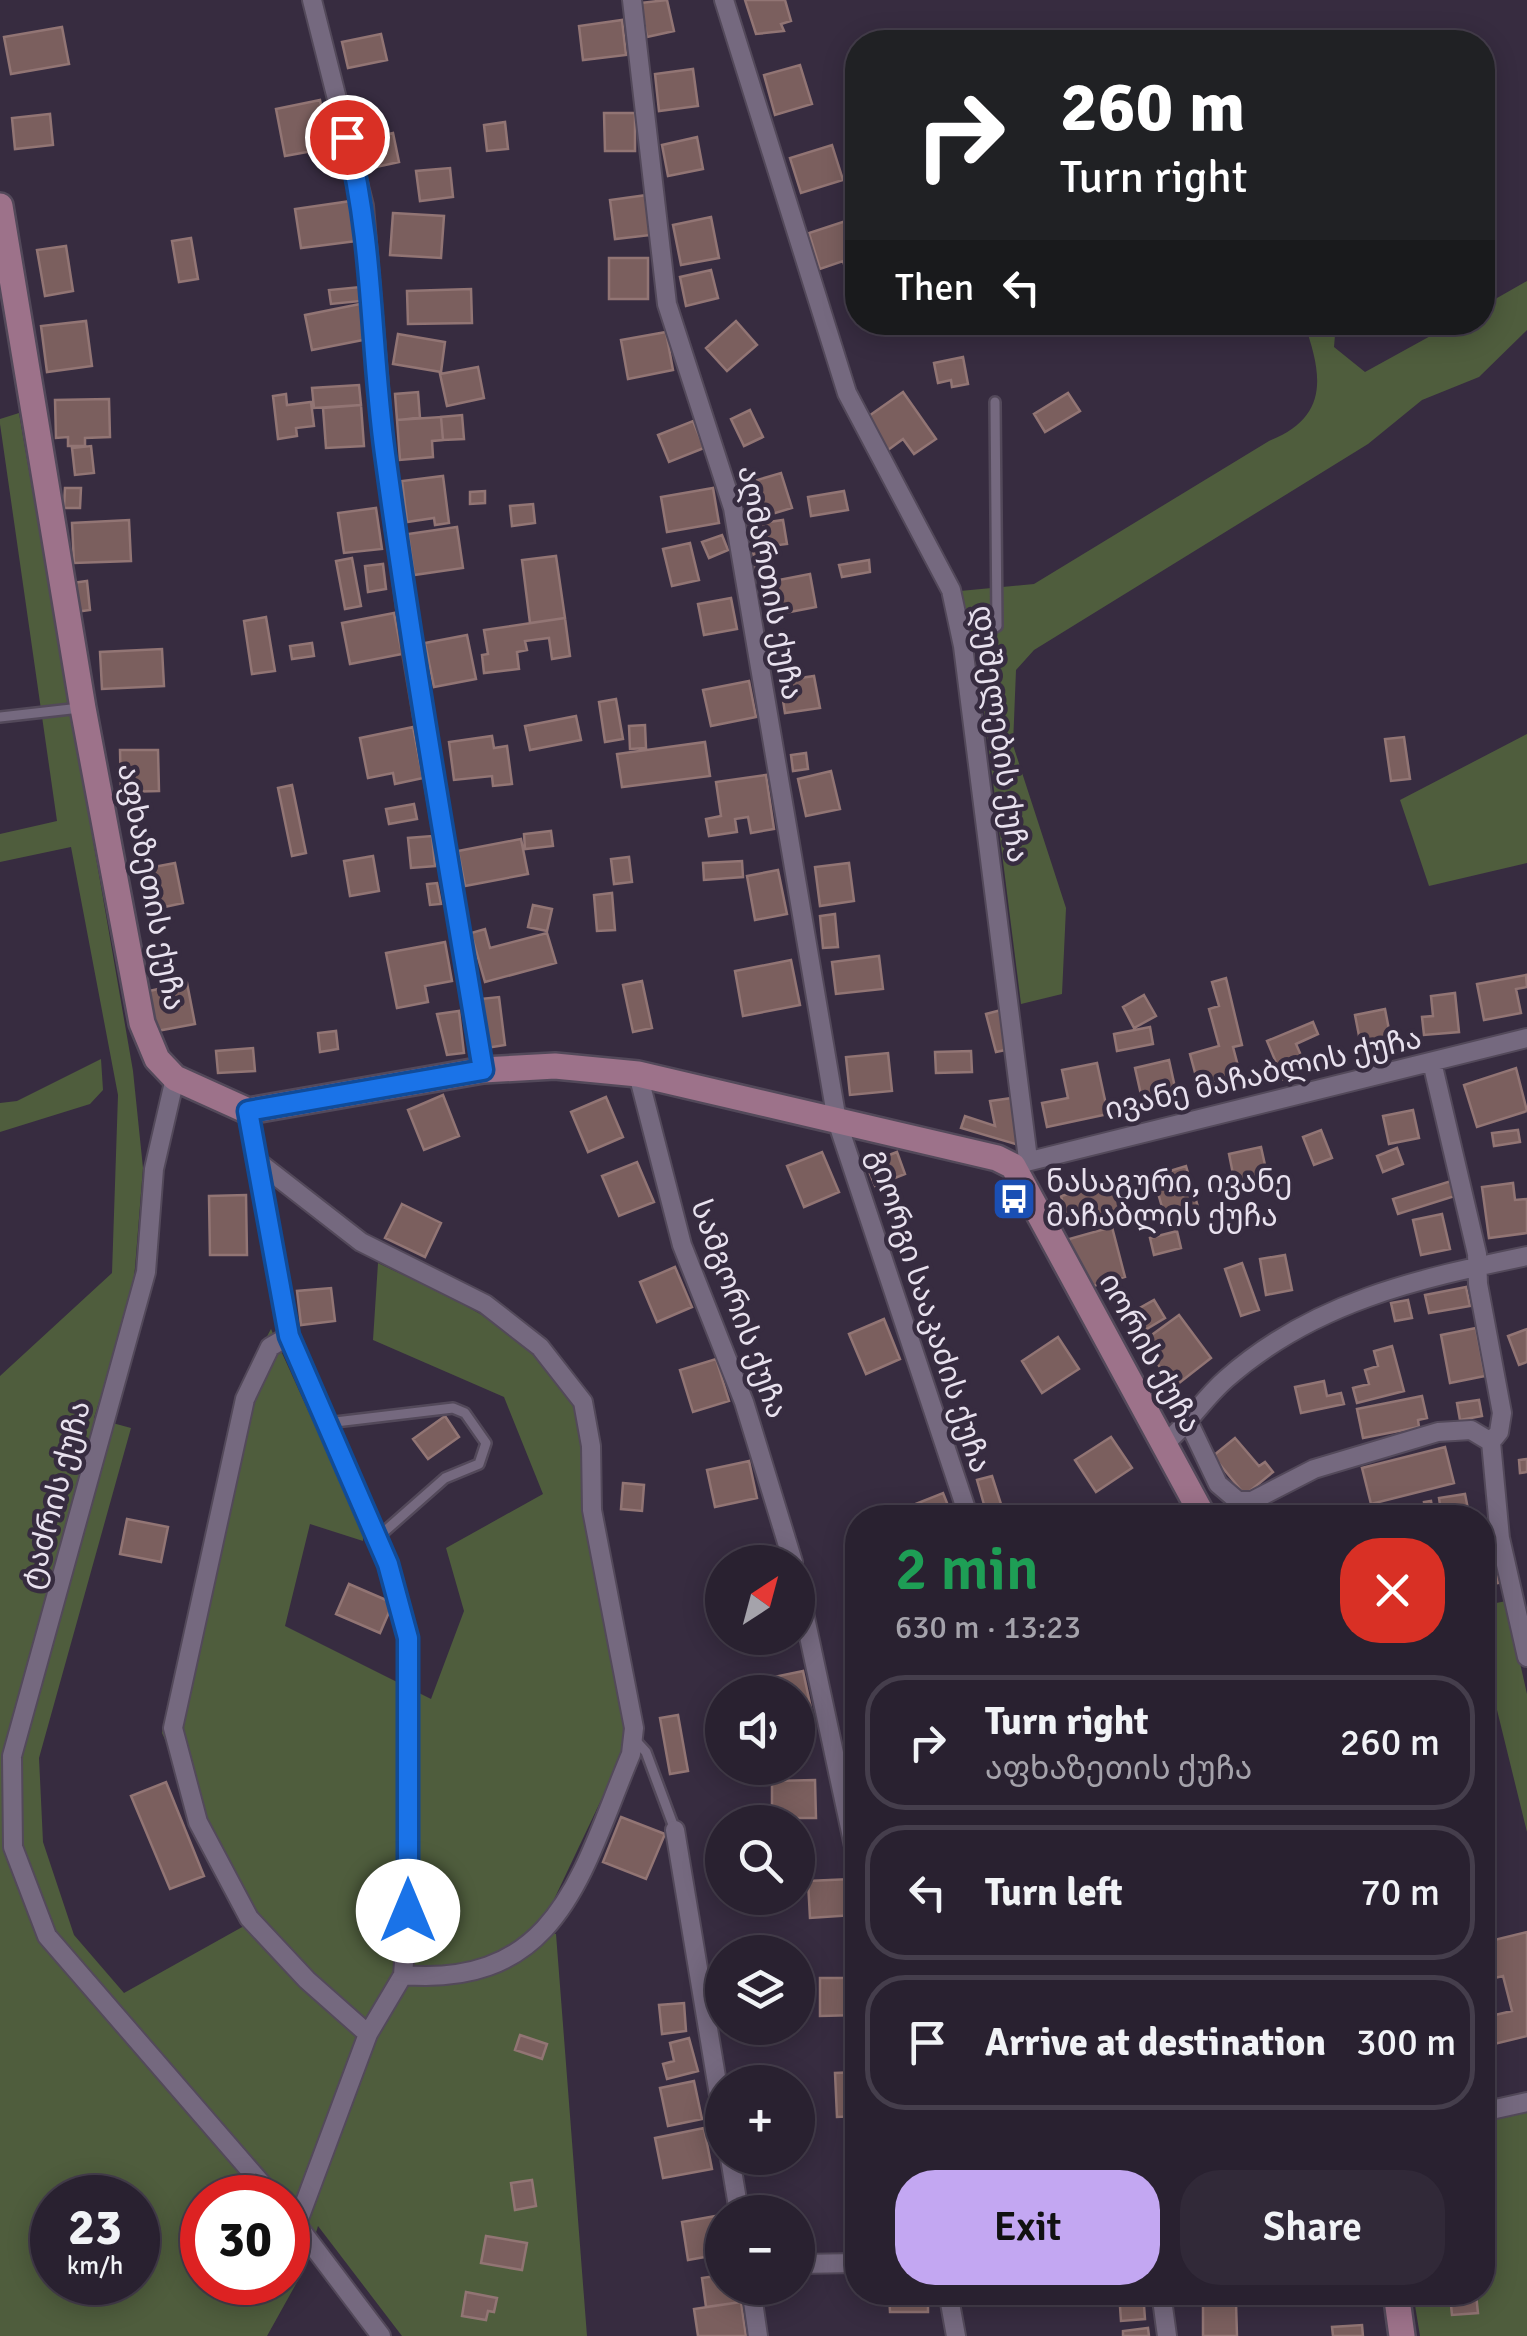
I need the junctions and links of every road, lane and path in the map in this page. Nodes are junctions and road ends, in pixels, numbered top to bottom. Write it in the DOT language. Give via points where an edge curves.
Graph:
graph roads {
  1 [pos="312,0"];
  2 [pos="632,0"];
  3 [pos="724,0"];
  4 [pos="0,206"];
  5 [pos="996,402"];
  6 [pos="963,646"];
  7 [pos="83,708"];
  8 [pos="0,717"];
  9 [pos="1527,1038"];
  10 [pos="1432,1062"];
  11 [pos="483,1070"];
  12 [pos="638,1074"];
  13 [pos="174,1078"];
  14 [pos="248,1111"];
  15 [pos="837,1122"];
  16 [pos="257,1161"];
  17 [pos="1020,1162"];
  18 [pos="1527,1256"];
  19 [pos="1478,1266"];
  20 [pos="289,1336"];
  21 [pos="1189,1423"];
  22 [pos="327,1424"];
  23 [pos="1491,1442"];
  24 [pos="1163,1445"];
  25 [pos="965,1505"];
  26 [pos="1197,1505"];
  27 [pos="377,1538"];
  28 [pos="787,1545"];
  29 [pos="813,1655"];
  30 [pos="1527,1657"];
  31 [pos="634,1739"];
  32 [pos="845,1804"];
  33 [pos="675,1830"];
  34 [pos="403,1975"];
  35 [pos="368,2034"];
  36 [pos="714,2065"];
  37 [pos="1527,2102"];
  38 [pos="1495,2109"];
  39 [pos="254,2175"];
  40 [pos="310,2175"];
  41 [pos="310,2242"];
  42 [pos="845,2263"];
  43 [pos="815,2264"];
  44 [pos="753,2305"];
  45 [pos="950,2305"];
  46 [pos="1163,2305"];
  47 [pos="1398,2305"];
  48 [pos="381,2336"];
  49 [pos="758,2336"];
  50 [pos="956,2336"];
  51 [pos="1167,2336"];
  52 [pos="1402,2336"];
  1 -- 11 [label="street" via="364,206 384,446 412,654"];
  2 -- 15 [label="street, აღმართის ქუჩა" via="667,304 733,508"];
  3 -- 6 [label="street, დუშელების ქუჩა" via="847,393 951,590"];
  4 -- 7 [label="street, აფხაზეთის ქუჩა"];
  5 -- 6 [label="lane" via="996,626"];
  6 -- 17 [label="street, დუშელების ქუჩა"];
  7 -- 8 [label="lane"];
  7 -- 13 [label="street, აფხაზეთის ქუჩა" via="142,1023"];
  9 -- 10 [label="street, ივანე მაჩაბლის ქუჩა"];
  10 -- 17 [label="street, ივანე მაჩაბლის ქუჩა"];
  10 -- 19 [label="street"];
  11 -- 12 [label="street" via="554,1066"];
  11 -- 14 [label="street"];
  12 -- 15 [label="street"];
  12 -- 28 [label="street, სამგორის ქუჩა" via="682,1245 744,1402"];
  13 -- 14 [label="street"];
  13 -- 39 [label="street, ტაძრის ქუჩა" via="154,1169 146,1272 12,1756 12,1848 47,1936"];
  14 -- 16 [label="street"];
  15 -- 17 [label="street"];
  15 -- 25 [label="street, გიორგი სააკაძის ქუჩა"];
  16 -- 20 [label="street"];
  16 -- 31 [label="street" via="361,1242 485,1304 540,1347 583,1402 592,1510"];
  17 -- 24 [label="street, იორის ქუჩა"];
  18 -- 19 [label="street"];
  19 -- 21 [label="street" via="1394,1286 1311,1320 1227,1378"];
  19 -- 23 [label="street" via="1502,1413"];
  20 -- 22 [label="street"];
  20 -- 35 [label="street" via="270,1347 245,1399 173,1728 198,1822 250,1918"];
  21 -- 23 [label="street" via="1218,1484 1238,1501 1252,1501 1314,1468 1438,1432 1471,1430"];
  21 -- 24 [label="street"];
  22 -- 27 [label="street"];
  22 -- 27 [label="lane" via="453,1408 465,1413 486,1444 478,1464 446,1478"];
  23 -- 30 [label="street" via="1500,1538"];
  24 -- 26 [label="street, იორის ქუჩა"];
  27 -- 34 [label="street" via="408,1638"];
  29 -- 32 [label="street"];
  31 -- 33 [label="lane" via="646,1752"];
  31 -- 34 [label="street" via="569,1900 552,1925 520,1952 466,1972"];
  33 -- 36 [label="street"];
  34 -- 35 [label="street"];
  35 -- 40 [label="street"];
  37 -- 38 [label="street"];
  41 -- 48 [label="street"];
  42 -- 43 [label="street"];
  44 -- 49 [label="street"];
  45 -- 50 [label="street"];
  46 -- 51 [label="street"];
  47 -- 52 [label="street"];
}
